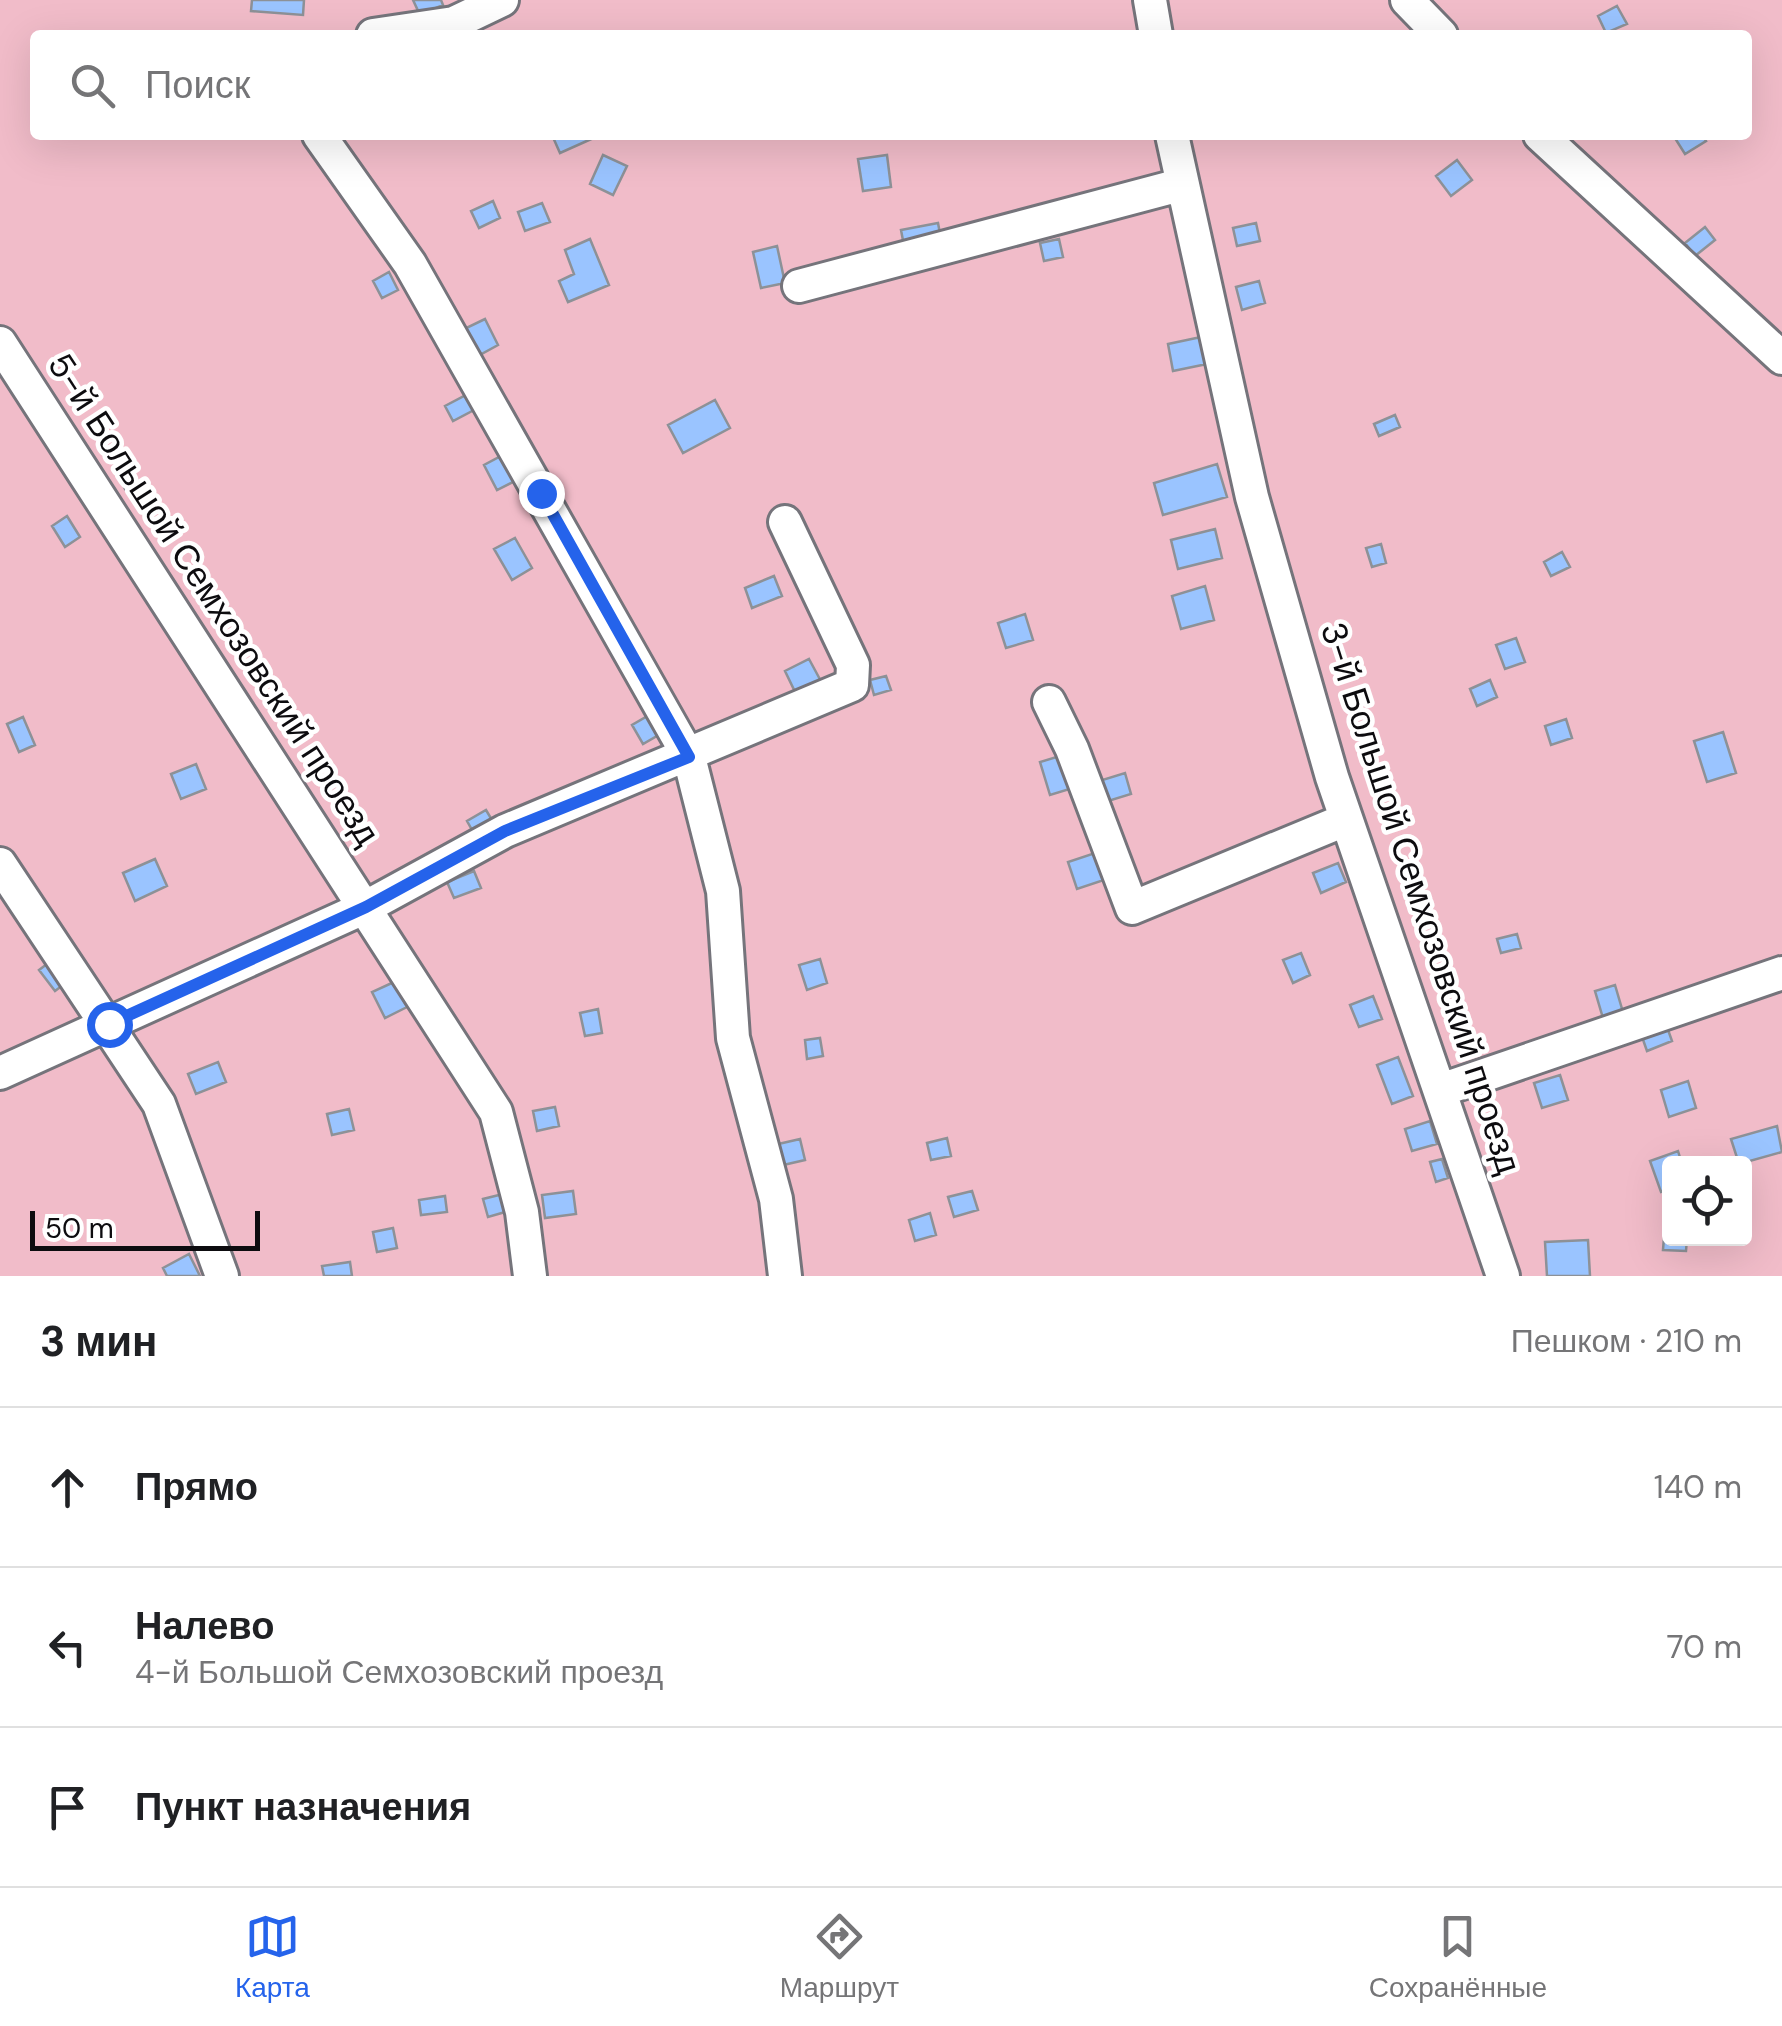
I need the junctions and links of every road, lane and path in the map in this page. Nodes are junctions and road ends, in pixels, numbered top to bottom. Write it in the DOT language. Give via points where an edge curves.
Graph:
graph roads {
  1 [pos="502,0"];
  2 [pos="1150,0"];
  3 [pos="1408,0"];
  4 [pos="407,30"];
  5 [pos="1155,30"];
  6 [pos="1435,30"];
  7 [pos="323,140"];
  8 [pos="1173,140"];
  9 [pos="1546,140"];
  10 [pos="1180,185"];
  11 [pos="799,286"];
  12 [pos="0,342"];
  13 [pos="1777,345"];
  14 [pos="785,522"];
  15 [pos="1049,702"];
  16 [pos="689,757"];
  17 [pos="1345,820"];
  18 [pos="0,864"];
  19 [pos="366,907"];
  20 [pos="1782,973"];
  21 [pos="109,1024"];
  22 [pos="0,1072"];
  23 [pos="1441,1090"];
  24 [pos="222,1276"];
  25 [pos="530,1276"];
  26 [pos="785,1276"];
  27 [pos="1503,1276"];
  1 -- 4 [label="street" via="454,23"];
  2 -- 5 [label="street"];
  3 -- 6 [label="street"];
  7 -- 16 [label="street" via="410,264"];
  8 -- 10 [label="street, 3-й Большой Семхозовский проезд"];
  9 -- 13 [label="street"];
  10 -- 11 [label="street"];
  10 -- 17 [label="street, 3-й Большой Семхозовский проезд" via="1252,497"];
  12 -- 19 [label="street, 5-й Большой Семхозовский проезд"];
  14 -- 16 [label="street" via="853,665 852,684"];
  15 -- 17 [label="street" via="1132,908"];
  16 -- 19 [label="street" via="505,831"];
  16 -- 26 [label="street" via="723,891 733,1038 776,1199"];
  17 -- 23 [label="street, 3-й Большой Семхозовский проезд"];
  18 -- 21 [label="street"];
  19 -- 21 [label="street"];
  19 -- 25 [label="street, 5-й Большой Семхозовский проезд" via="496,1112 522,1212"];
  20 -- 23 [label="street"];
  21 -- 22 [label="street"];
  21 -- 24 [label="street" via="159,1104"];
  23 -- 27 [label="street, 3-й Большой Семхозовский проезд"];
}
